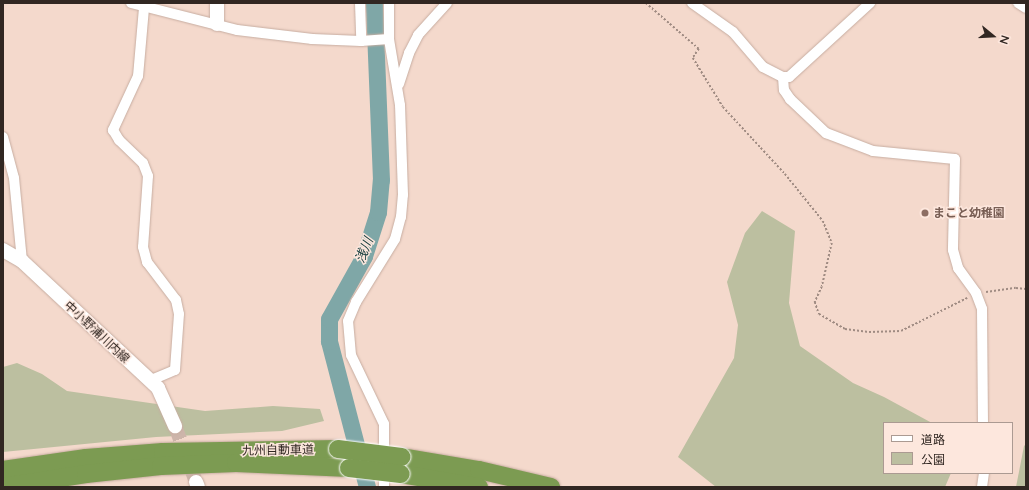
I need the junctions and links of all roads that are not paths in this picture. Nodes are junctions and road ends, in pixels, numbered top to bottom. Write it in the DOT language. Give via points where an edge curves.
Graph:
graph roads {
  1 [pos="131,3"];
  2 [pos="217,3"];
  3 [pos="360,3"];
  4 [pos="389,3"];
  5 [pos="447,3"];
  6 [pos="692,3"];
  7 [pos="870,3"];
  8 [pos="1018,3"];
  9 [pos="144,8"];
  10 [pos="1026,8"];
  11 [pos="217,24"];
  12 [pos="386,39"];
  13 [pos="363,41"];
  14 [pos="783,78"];
  15 [pos="398,86"];
  16 [pos="3,137"];
  17 [pos="3,250"];
  18 [pos="22,262"];
  19 [pos="149,381"];
  20 [pos="983,422"];
  21 [pos="175,426"];
  22 [pos="402,465"];
  23 [pos="3,470"];
  24 [pos="984,474"];
  25 [pos="3,487"];
  26 [pos="384,487"];
  27 [pos="479,487"];
  28 [pos="551,487"];
  29 [pos="982,487"];
  1 -- 9 [label="street"];
  2 -- 11 [label="main road"];
  3 -- 13 [label="street"];
  4 -- 12 [label="street"];
  5 -- 15 [label="street" via="418,35 408,53"];
  6 -- 14 [label="street" via="733,32 763,67"];
  7 -- 14 [label="street" via="789,77"];
  8 -- 10 [label="street"];
  9 -- 11 [label="street"];
  9 -- 19 [label="street" via="138,76 113,130 119,140 144,163 148,176 143,247 147,262 176,300 179,314 174,370"];
  11 -- 13 [label="street" via="237,30 312,39"];
  12 -- 13 [label="street"];
  12 -- 15 [label="street"];
  14 -- 20 [label="street" via="784,90 790,99 826,133 873,152 955,159 953,250 958,268 976,293 982,309"];
  15 -- 26 [label="street" via="402,217 395,239 356,302 348,321 351,355 384,424"];
  16 -- 18 [label="street" via="14,178"];
  17 -- 18 [label="main road, 中小野浦川内線"];
  18 -- 19 [label="main road, 中小野浦川内線"];
  19 -- 21 [label="main road, 中小野浦川内線" via="158,388"];
  22 -- 23 [label="highway, 九州自動車道, bridge" via="338,449 163,452 86,458"];
  22 -- 25 [label="highway, 九州自動車道, bridge" via="349,468 317,464 236,463 161,466"];
  22 -- 27 [label="highway, 九州自動車道"];
  22 -- 28 [label="highway, 九州自動車道" via="479,470"];
  24 -- 29 [label="street"];
}
